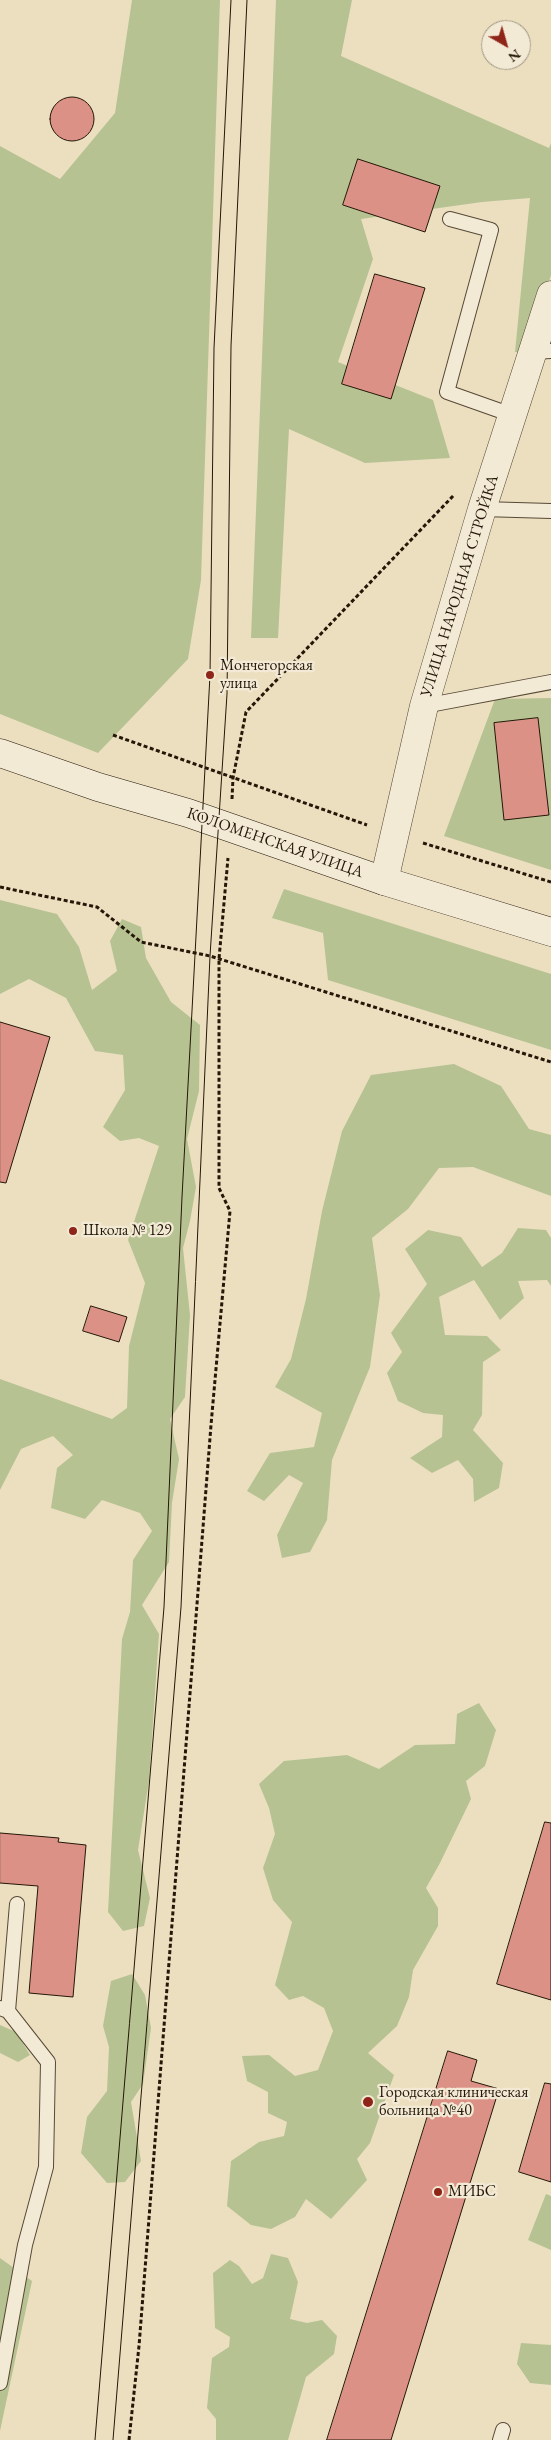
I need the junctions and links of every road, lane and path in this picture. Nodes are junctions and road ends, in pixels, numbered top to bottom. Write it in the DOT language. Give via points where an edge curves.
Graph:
graph roads {
  1 [pos="450,219"];
  2 [pos="551,295"];
  3 [pos="542,352"];
  4 [pos="512,415"];
  5 [pos="456,494"];
  6 [pos="482,509"];
  7 [pos="551,511"];
  8 [pos="551,682"];
  9 [pos="424,706"];
  10 [pos="113,735"];
  11 [pos="0,753"];
  12 [pos="233,778"];
  13 [pos="230,829"];
  14 [pos="395,834"];
  15 [pos="384,880"];
  16 [pos="551,882"];
  17 [pos="0,887"];
  18 [pos="551,932"];
  19 [pos="219,958"];
  20 [pos="551,1062"];
  21 [pos="17,1904"];
  22 [pos="4,2009"];
  23 [pos="0,2383"];
  24 [pos="128,2440"];
  1 -- 4 [label="lane" via="491,230 447,392"];
  2 -- 3 [label="street, УЛИЦА НАРОДНАЯ СТРОЙКА"];
  3 -- 4 [label="street, УЛИЦА НАРОДНАЯ СТРОЙКА"];
  4 -- 6 [label="street, УЛИЦА НАРОДНАЯ СТРОЙКА"];
  5 -- 12 [label="path" via="246,712"];
  6 -- 7 [label="lane"];
  6 -- 9 [label="street, УЛИЦА НАРОДНАЯ СТРОЙКА"];
  8 -- 9 [label="lane"];
  9 -- 14 [label="street, УЛИЦА НАРОДНАЯ СТРОЙКА"];
  10 -- 12 [label="path"];
  11 -- 13 [label="street, КОЛОМЕНСКАЯ УЛИЦА"];
  12 -- 13 [label="path"];
  12 -- 14 [label="path"];
  13 -- 15 [label="street, КОЛОМЕНСКАЯ УЛИЦА"];
  13 -- 19 [label="path"];
  14 -- 15 [label="street, УЛИЦА НАРОДНАЯ СТРОЙКА"];
  14 -- 16 [label="path"];
  15 -- 18 [label="street, КОЛОМЕНСКАЯ УЛИЦА"];
  17 -- 19 [label="path" via="97,907 141,942"];
  19 -- 20 [label="path"];
  19 -- 24 [label="path" via="219,1188 230,1211 139,2346"];
  21 -- 22 [label="lane"];
  22 -- 23 [label="lane" via="48,2062 46,2167 25,2245"];
}
